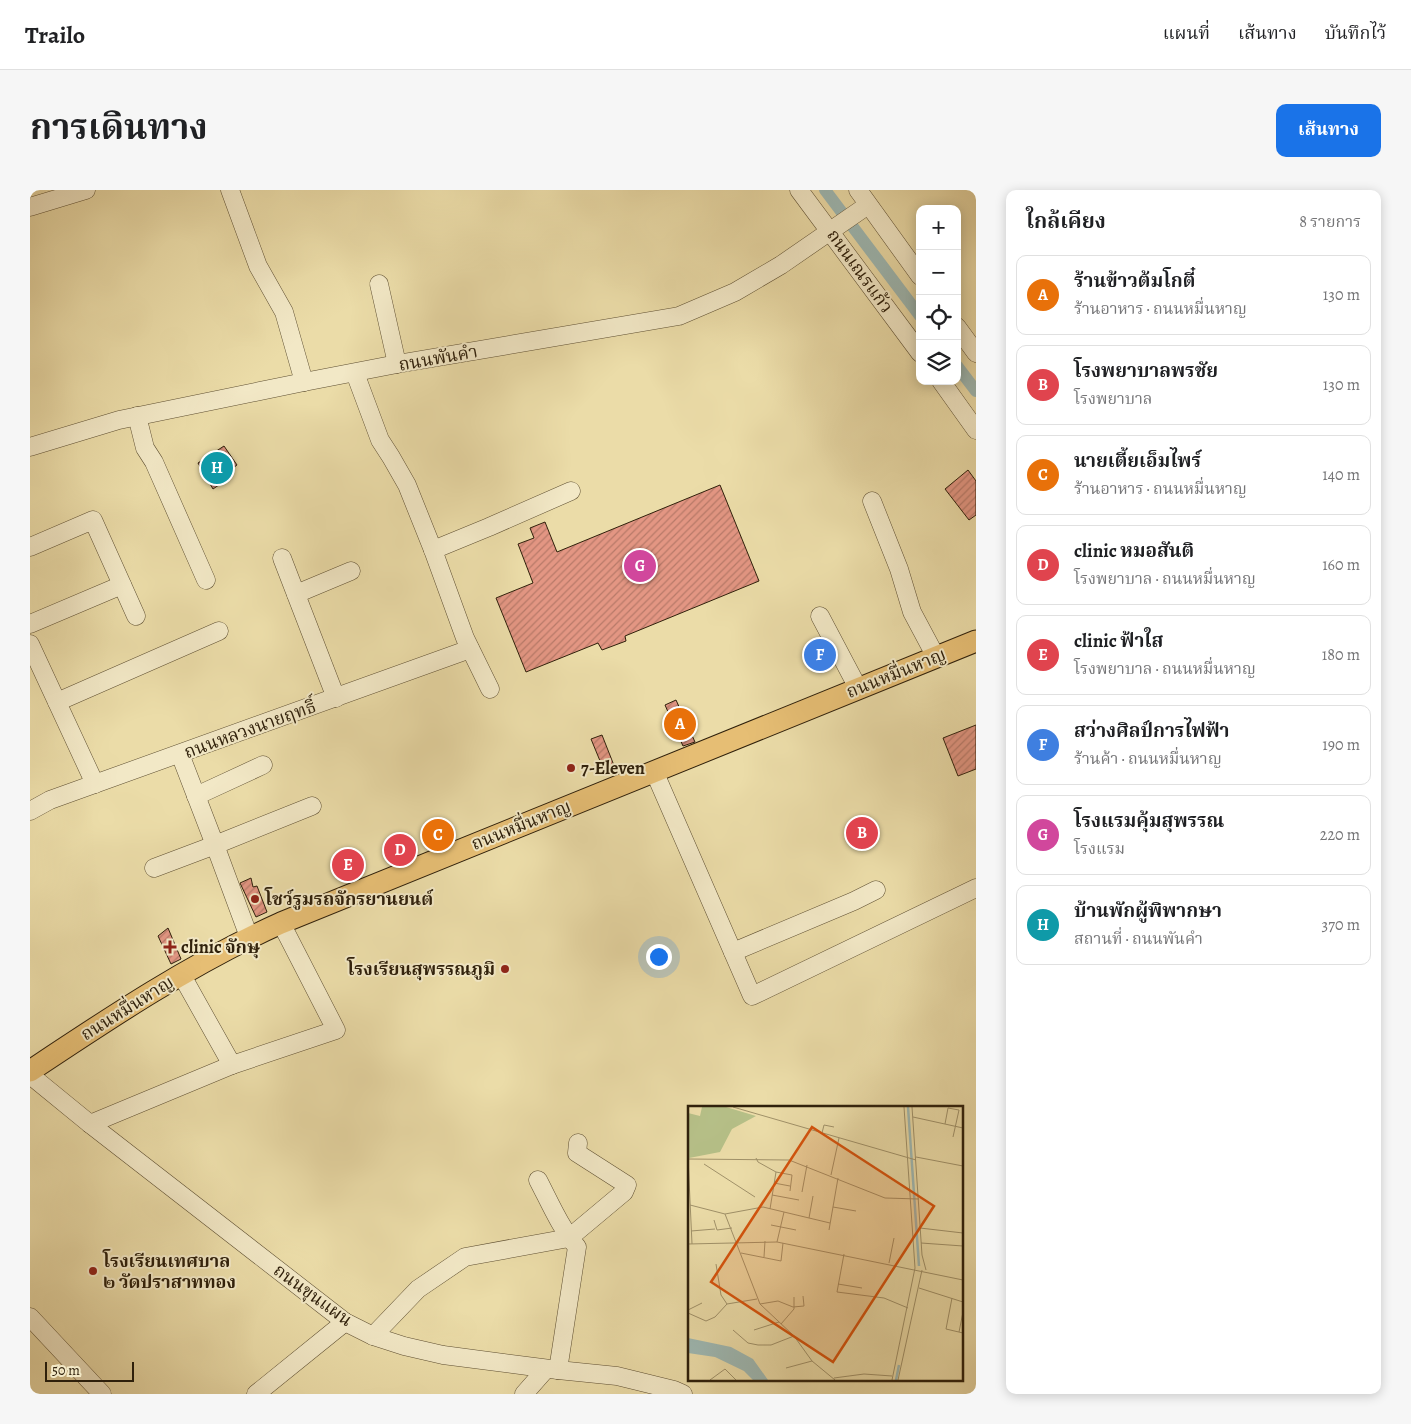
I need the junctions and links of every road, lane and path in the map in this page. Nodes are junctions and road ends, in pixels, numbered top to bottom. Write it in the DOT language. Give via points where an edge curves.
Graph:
graph roads {
  1 [pos="86,190"];
  2 [pos="230,190"];
  3 [pos="799,190"];
  4 [pos="858,190"];
  5 [pos="30,207"];
  6 [pos="849,217"];
  7 [pos="916,273"];
  8 [pos="379,284"];
  9 [pos="961,332"];
  10 [pos="916,345"];
  11 [pos="976,353"];
  12 [pos="397,364"];
  13 [pos="354,373"];
  14 [pos="304,382"];
  15 [pos="944,385"];
  16 [pos="137,416"];
  17 [pos="976,430"];
  18 [pos="30,447"];
  19 [pos="571,491"];
  20 [pos="872,501"];
  21 [pos="30,547"];
  22 [pos="433,550"];
  23 [pos="282,558"];
  24 [pos="350,571"];
  25 [pos="206,580"];
  26 [pos="122,585"];
  27 [pos="296,594"];
  28 [pos="136,616"];
  29 [pos="820,616"];
  30 [pos="30,624"];
  31 [pos="219,631"];
  32 [pos="976,641"];
  33 [pos="30,644"];
  34 [pos="470,649"];
  35 [pos="936,657"];
  36 [pos="858,688"];
  37 [pos="490,689"];
  38 [pos="336,698"];
  39 [pos="57,702"];
  40 [pos="180,754"];
  41 [pos="263,765"];
  42 [pos="654,771"];
  43 [pos="95,784"];
  44 [pos="196,796"];
  45 [pos="312,806"];
  46 [pos="30,811"];
  47 [pos="215,845"];
  48 [pos="154,868"];
  49 [pos="976,888"];
  50 [pos="876,890"];
  51 [pos="281,923"];
  52 [pos="249,937"];
  53 [pos="733,952"];
  54 [pos="181,974"];
  55 [pos="232,1065"];
  56 [pos="30,1071"];
  57 [pos="30,1075"];
  58 [pos="90,1124"];
  59 [pos="578,1142"];
  60 [pos="538,1180"];
  61 [pos="569,1238"];
  62 [pos="30,1317"];
  63 [pos="345,1322"];
  64 [pos="373,1336"];
  65 [pos="552,1370"];
  66 [pos="676,1393"];
  67 [pos="102,1394"];
  68 [pos="256,1394"];
  69 [pos="524,1394"];
  1 -- 5 [label="street"];
  2 -- 14 [label="street" via="258,266 284,312"];
  3 -- 6 [label="street, ถนนเณรแก้ว"];
  4 -- 6 [label="street, ถนนเณรแก้ว"];
  6 -- 7 [label="street, ถนนเณรแก้ว"];
  6 -- 10 [label="street, ถนนเณรแก้ว"];
  6 -- 12 [label="street, ถนนพันคำ" via="781,265 735,292 679,316"];
  8 -- 12 [label="street"];
  9 -- 11 [label="street"];
  12 -- 13 [label="street, ถนนพันคำ"];
  13 -- 14 [label="street, ถนนพันคำ"];
  13 -- 22 [label="street" via="380,440 407,485"];
  14 -- 16 [label="street, ถนนพันคำ"];
  15 -- 17 [label="street"];
  16 -- 18 [label="street, ถนนพันคำ"];
  16 -- 25 [label="street" via="145,448"];
  19 -- 22 [label="street"];
  20 -- 35 [label="street" via="912,612"];
  21 -- 26 [label="street" via="92,520"];
  22 -- 34 [label="street"];
  23 -- 27 [label="street"];
  24 -- 27 [label="street"];
  26 -- 28 [label="street"];
  26 -- 30 [label="street"];
  27 -- 38 [label="street"];
  29 -- 36 [label="street"];
  31 -- 39 [label="street"];
  32 -- 35 [label="main road, ถนนหมื่นหาญ"];
  33 -- 39 [label="street"];
  34 -- 37 [label="street"];
  34 -- 38 [label="street, ถนนหลวงนายฤทธิ์"];
  35 -- 36 [label="main road, ถนนหมื่นหาญ"];
  36 -- 42 [label="main road, ถนนหมื่นหาญ"];
  38 -- 40 [label="street, ถนนหลวงนายฤทธิ์"];
  39 -- 43 [label="street"];
  40 -- 43 [label="street, ถนนหลวงนายฤทธิ์"];
  40 -- 44 [label="street"];
  41 -- 44 [label="street"];
  42 -- 51 [label="main road, ถนนหมื่นหาญ"];
  42 -- 53 [label="street"];
  43 -- 46 [label="street, ถนนหลวงนายฤทธิ์"];
  44 -- 47 [label="street"];
  45 -- 47 [label="street"];
  47 -- 48 [label="street"];
  47 -- 52 [label="street"];
  49 -- 53 [label="street" via="752,996"];
  50 -- 53 [label="street"];
  51 -- 52 [label="main road, ถนนหมื่นหาญ"];
  51 -- 55 [label="street" via="336,1030"];
  52 -- 54 [label="main road, ถนนหมื่นหาญ"];
  54 -- 55 [label="street"];
  54 -- 56 [label="main road, ถนนหมื่นหาญ"];
  55 -- 58 [label="street"];
  57 -- 58 [label="street, ถนนขุนแผน"];
  58 -- 63 [label="street, ถนนขุนแผน"];
  59 -- 61 [label="street" via="577,1153 627,1185 624,1192"];
  60 -- 61 [label="street"];
  61 -- 64 [label="street" via="466,1257 418,1289"];
  61 -- 65 [label="street" via="577,1247"];
  62 -- 67 [label="street"];
  63 -- 64 [label="street, ถนนขุนแผน"];
  63 -- 68 [label="street"];
  64 -- 65 [label="street, ถนนขุนแผน" via="443,1354"];
  65 -- 66 [label="street, ถนนขุนแผน" via="617,1376"];
  65 -- 69 [label="street"];
}
